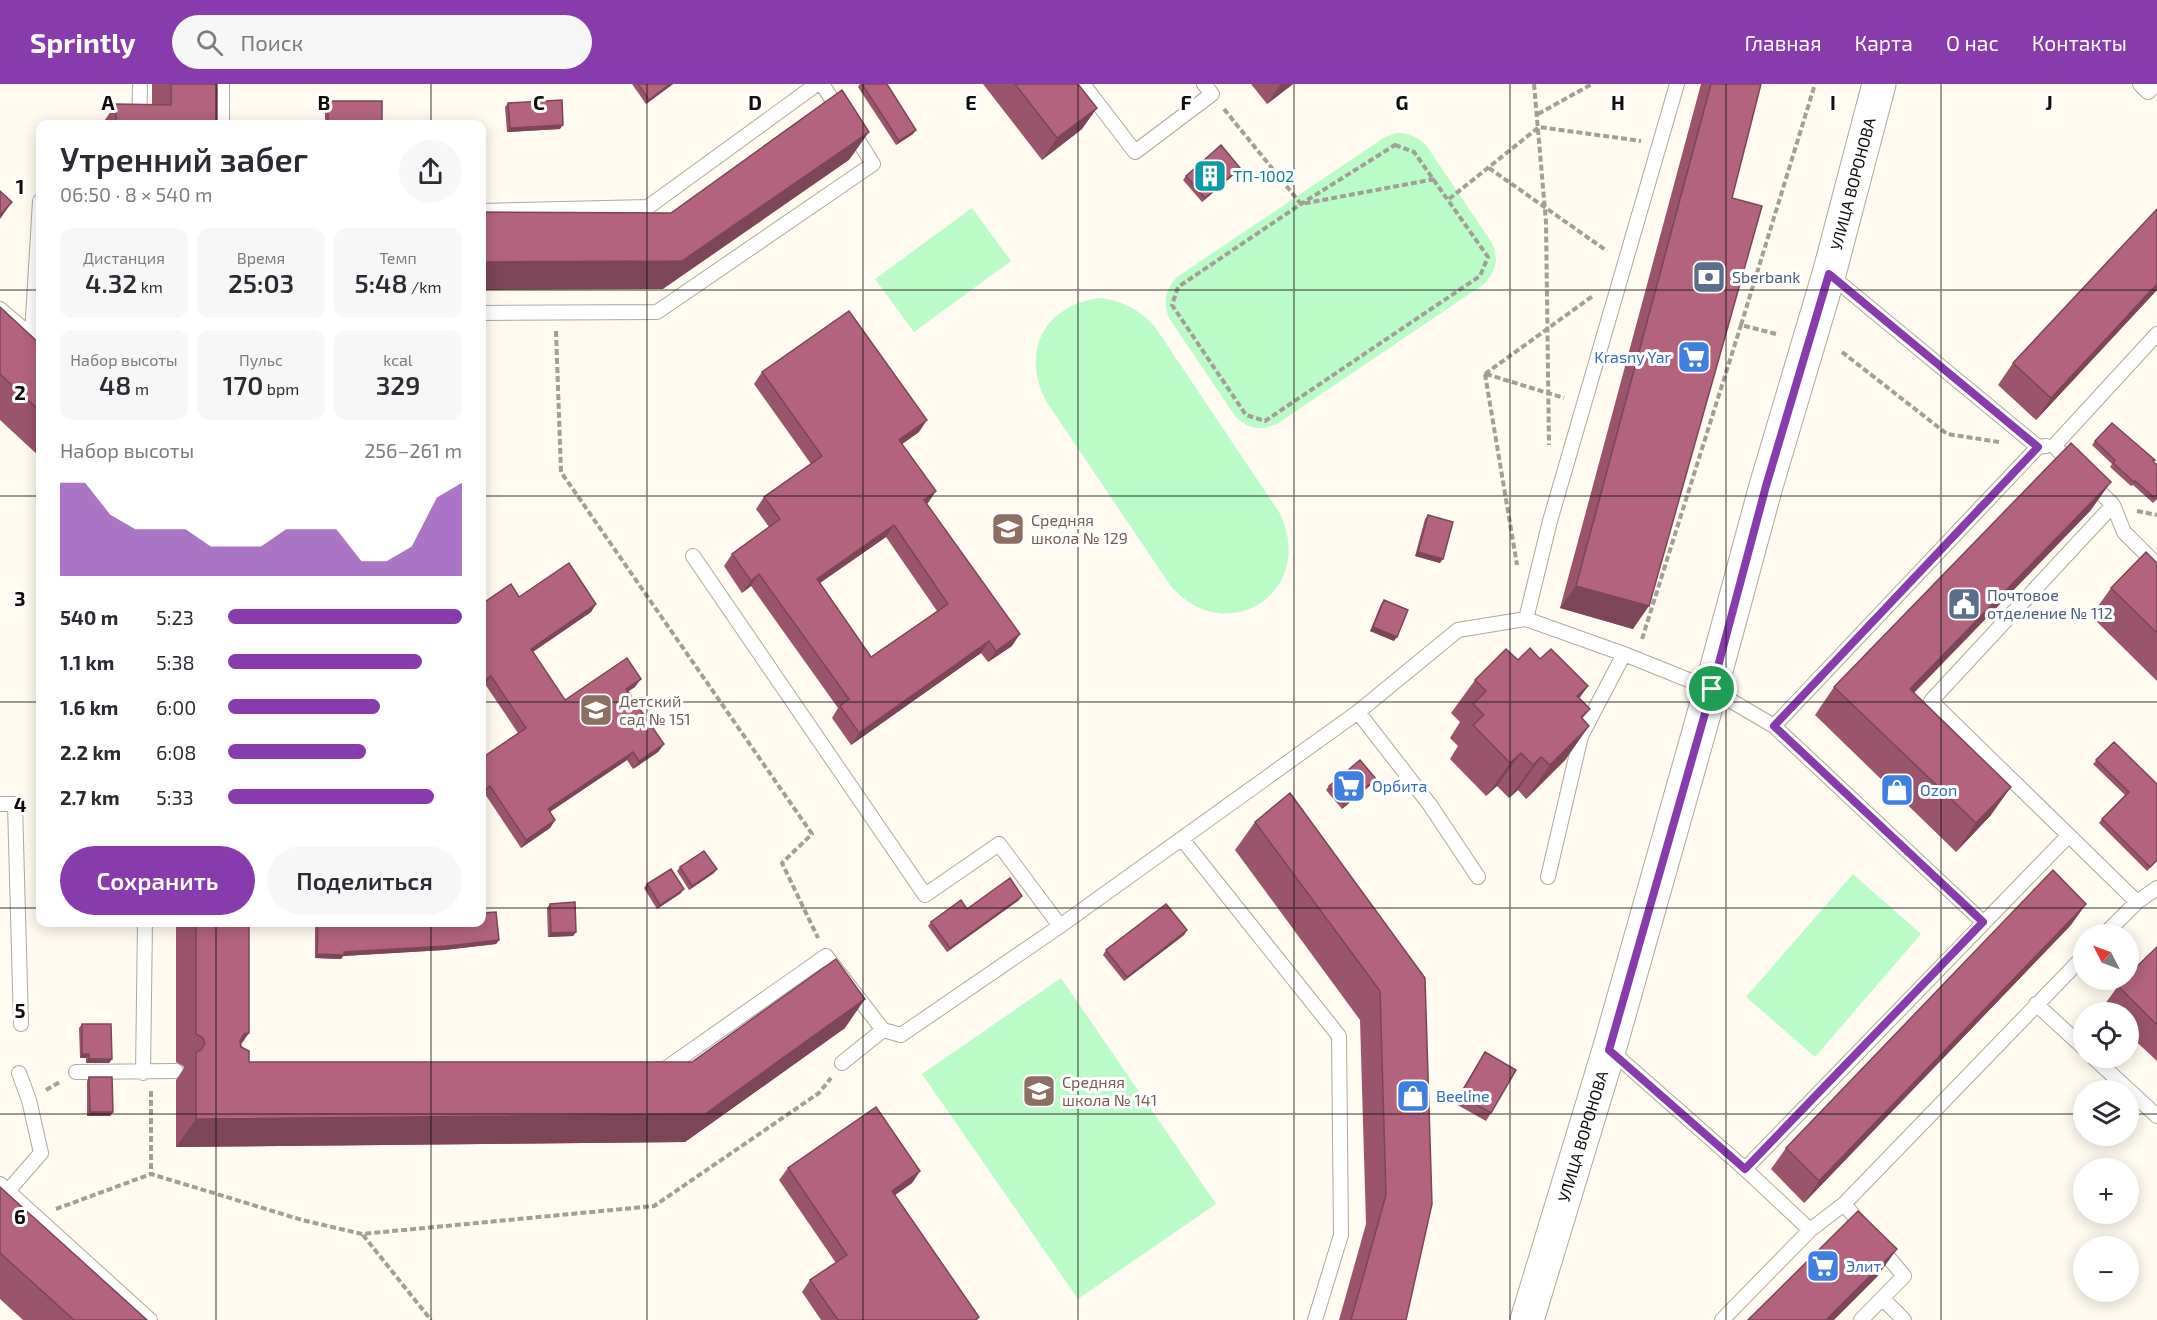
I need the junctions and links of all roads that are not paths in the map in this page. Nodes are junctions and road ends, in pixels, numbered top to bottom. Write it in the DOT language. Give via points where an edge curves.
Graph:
graph roads {
  1 [pos="222,84"];
  2 [pos="817,84"];
  3 [pos="822,84"];
  4 [pos="1083,84"];
  5 [pos="1677,84"];
  6 [pos="1879,84"];
  7 [pos="2140,84"];
  8 [pos="2156,84"];
  9 [pos="140,87"];
  10 [pos="1208,89"];
  11 [pos="139,120"];
  12 [pos="222,120"];
  13 [pos="486,211"];
  14 [pos="1829,274"];
  15 [pos="0,309"];
  16 [pos="486,313"];
  17 [pos="2157,334"];
  18 [pos="36,339"];
  19 [pos="2054,446"];
  20 [pos="2038,447"];
  21 [pos="2113,505"];
  22 [pos="693,556"];
  23 [pos="2157,565"];
  24 [pos="1526,619"];
  25 [pos="1629,656"];
  26 [pos="1712,689"];
  27 [pos="1358,712"];
  28 [pos="1774,726"];
  29 [pos="0,804"];
  30 [pos="2068,836"];
  31 [pos="1182,838"];
  32 [pos="1478,877"];
  33 [pos="1548,877"];
  34 [pos="2157,888"];
  35 [pos="2137,902"];
  36 [pos="1983,922"];
  37 [pos="2115,924"];
  38 [pos="1060,926"];
  39 [pos="145,927"];
  40 [pos="2073,967"];
  41 [pos="2036,1004"];
  42 [pos="21,1024"];
  43 [pos="883,1030"];
  44 [pos="2073,1038"];
  45 [pos="1609,1050"];
  46 [pos="842,1064"];
  47 [pos="2105,1068"];
  48 [pos="641,1069"];
  49 [pos="176,1071"];
  50 [pos="76,1072"];
  51 [pos="147,1072"];
  52 [pos="19,1073"];
  53 [pos="2157,1116"];
  54 [pos="1745,1169"];
  55 [pos="4,1188"];
  56 [pos="1844,1204"];
  57 [pos="1810,1230"];
  58 [pos="1883,1299"];
  59 [pos="150,1320"];
  60 [pos="1315,1320"];
  61 [pos="1527,1320"];
  62 [pos="1722,1320"];
  63 [pos="1861,1320"];
  64 [pos="1904,1320"];
  1 -- 12 [label="lane"];
  2 -- 13 [label="lane" via="648,207"];
  3 -- 16 [label="lane" via="873,164 657,312"];
  4 -- 10 [label="lane" via="1135,152"];
  5 -- 24 [label="lane" via="1550,521"];
  6 -- 14 [label="main road, УЛИЦА ВОРОНОВА"];
  7 -- 8 [label="lane" via="2148,92"];
  9 -- 11 [label="lane"];
  14 -- 20 [label="lane"];
  14 -- 26 [label="main road, УЛИЦА ВОРОНОВА" via="1766,486"];
  15 -- 18 [label="lane"];
  17 -- 19 [label="lane"];
  19 -- 20 [label="lane"];
  19 -- 21 [label="lane"];
  20 -- 28 [label="lane"];
  21 -- 23 [label="lane" via="2124,532"];
  21 -- 30 [label="lane" via="1931,701"];
  22 -- 38 [label="lane" via="925,895 999,844"];
  24 -- 25 [label="lane"];
  24 -- 27 [label="lane" via="1458,630"];
  25 -- 26 [label="lane"];
  25 -- 33 [label="lane" via="1581,736"];
  26 -- 28 [label="lane"];
  26 -- 45 [label="main road, УЛИЦА ВОРОНОВА"];
  27 -- 31 [label="lane"];
  27 -- 32 [label="lane" via="1430,805"];
  28 -- 36 [label="lane"];
  29 -- 42 [label="lane" via="15,804"];
  30 -- 35 [label="lane"];
  30 -- 36 [label="lane"];
  31 -- 38 [label="lane"];
  31 -- 60 [label="lane" via="1340,1036 1341,1235"];
  34 -- 35 [label="lane"];
  35 -- 37 [label="lane"];
  36 -- 54 [label="lane"];
  38 -- 43 [label="lane" via="901,1035"];
  39 -- 51 [label="lane"];
  40 -- 41 [label="lane"];
  41 -- 44 [label="lane"];
  41 -- 56 [label="lane"];
  43 -- 46 [label="lane"];
  43 -- 48 [label="lane" via="826,956 665,1069"];
  45 -- 54 [label="lane"];
  45 -- 61 [label="main road, УЛИЦА ВОРОНОВА"];
  47 -- 53 [label="lane"];
  49 -- 51 [label="lane"];
  50 -- 51 [label="lane"];
  52 -- 55 [label="lane" via="41,1153"];
  54 -- 57 [label="lane"];
  55 -- 59 [label="lane"];
  56 -- 57 [label="lane"];
  56 -- 58 [label="lane" via="1904,1276"];
  57 -- 62 [label="lane"];
  58 -- 63 [label="lane"];
  58 -- 64 [label="lane"];
}
